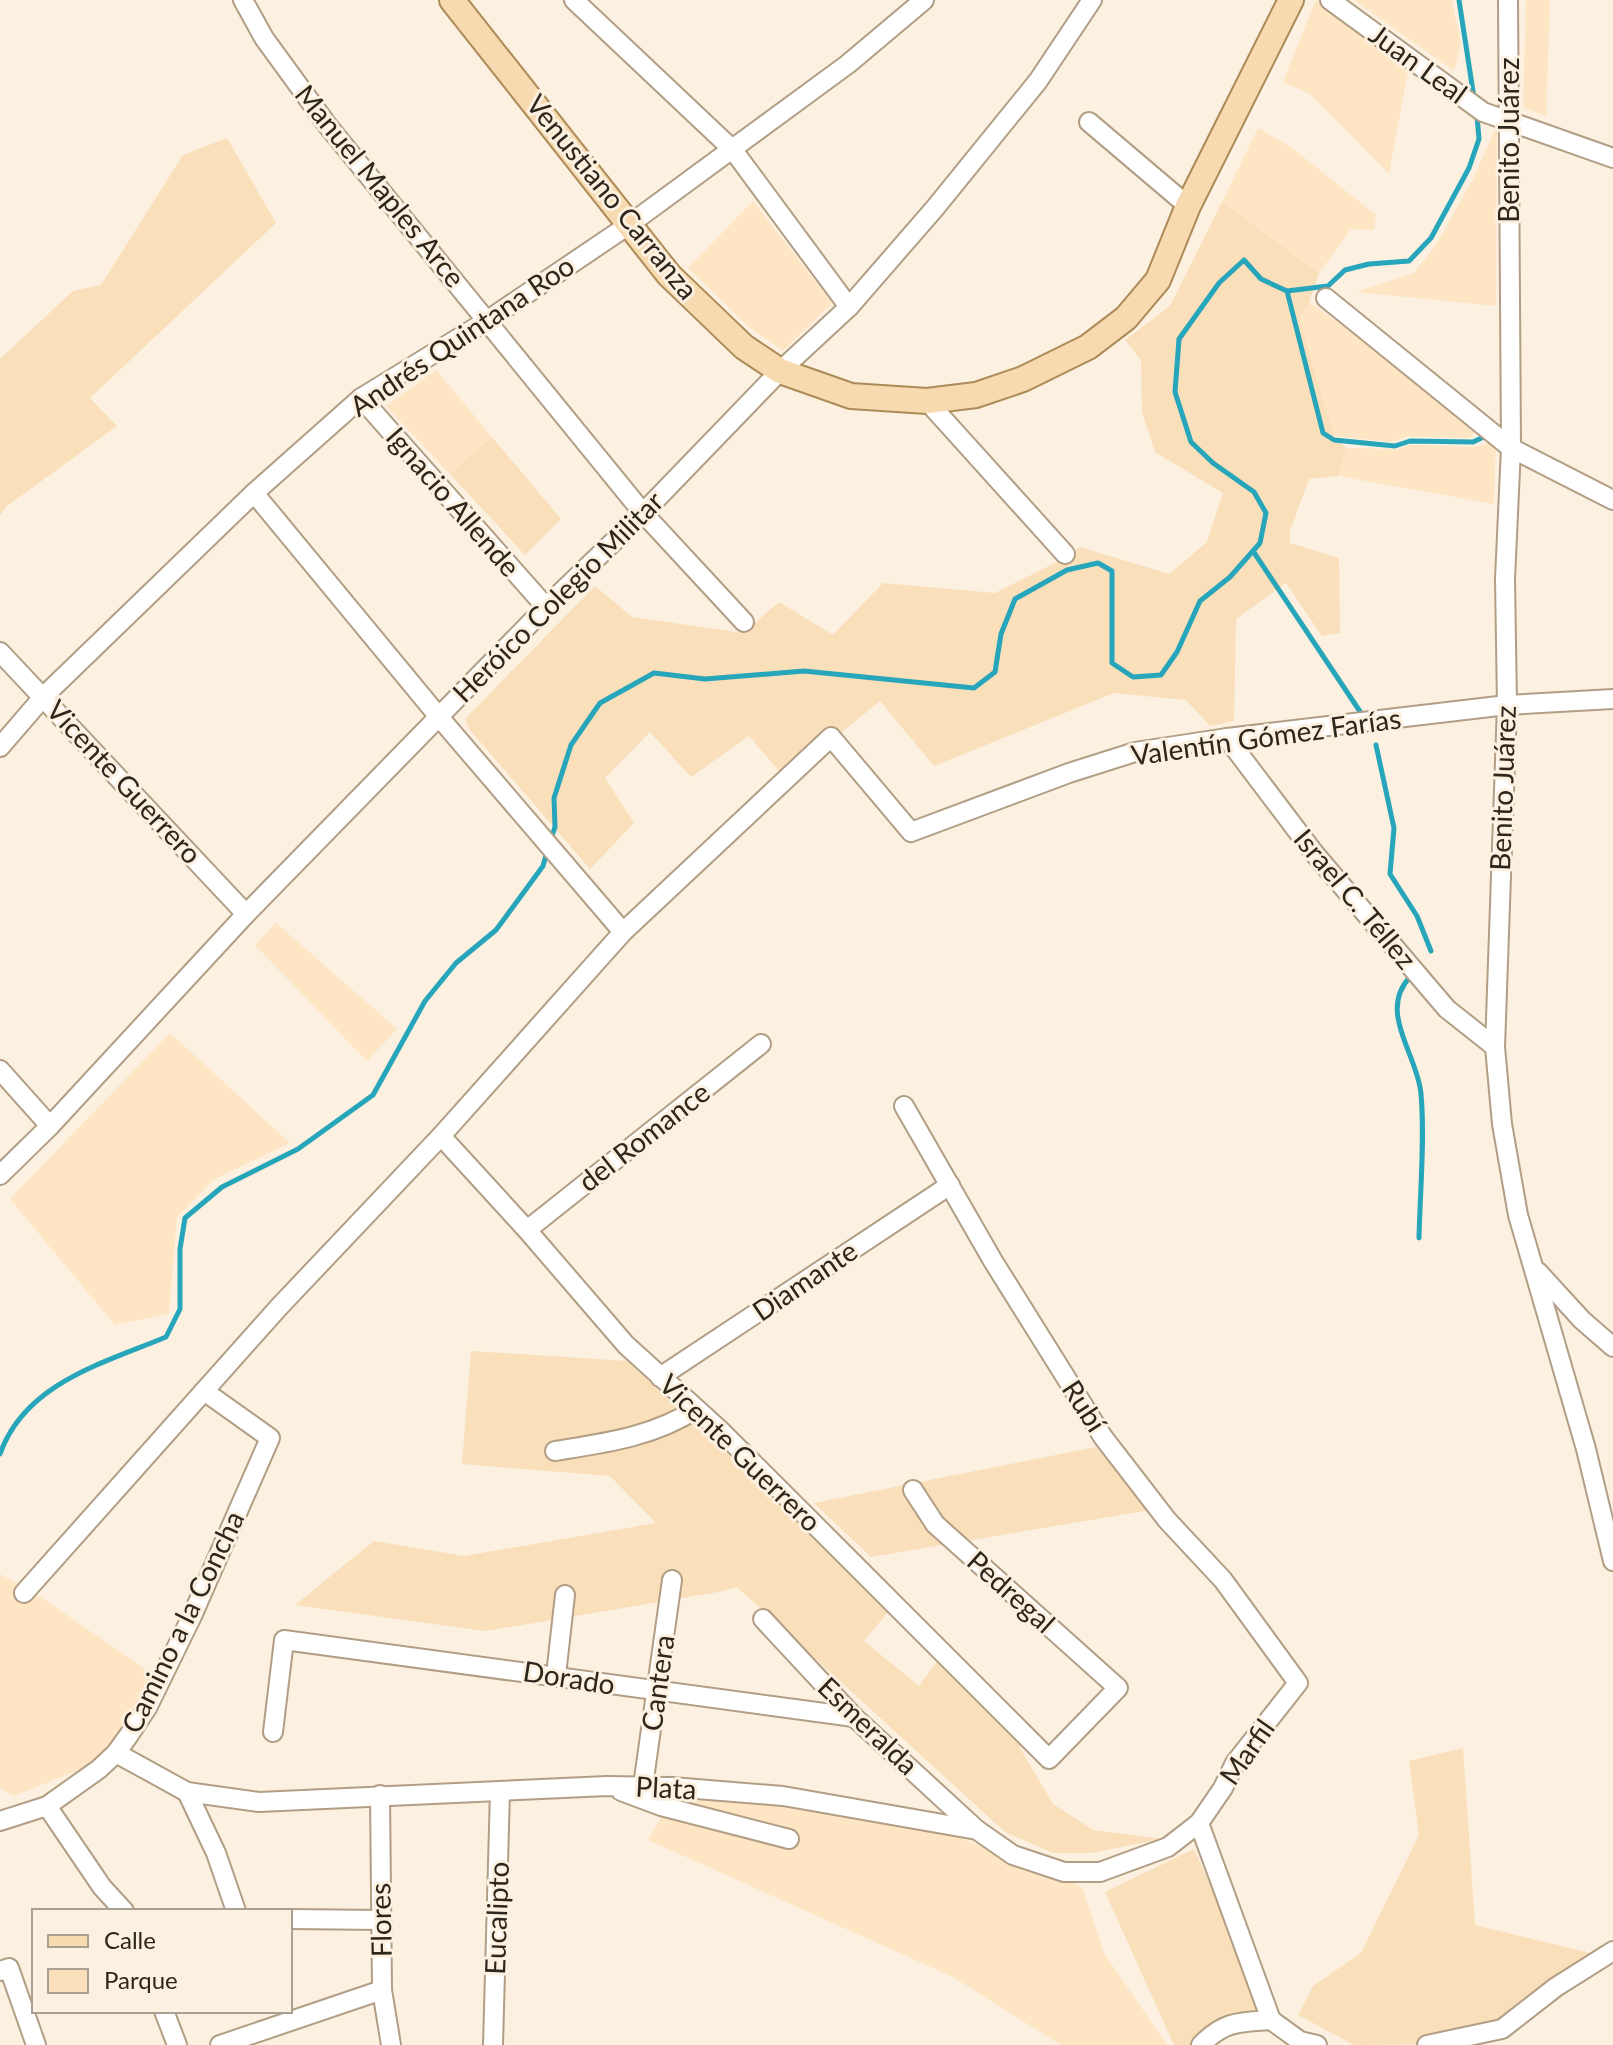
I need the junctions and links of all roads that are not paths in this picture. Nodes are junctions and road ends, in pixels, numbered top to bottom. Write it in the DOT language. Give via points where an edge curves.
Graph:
graph roads {
  1 [pos="243,0"];
  2 [pos="452,0"];
  3 [pos="574,0"];
  4 [pos="924,0"];
  5 [pos="1092,0"];
  6 [pos="1291,0"];
  7 [pos="1330,0"];
  8 [pos="1508,0"];
  9 [pos="1089,122"];
  10 [pos="1510,123"];
  11 [pos="733,150"];
  12 [pos="1613,158"];
  13 [pos="1188,206"];
  14 [pos="630,224"];
  15 [pos="1326,298"];
  16 [pos="849,307"];
  17 [pos="488,320"];
  18 [pos="780,371"];
  19 [pos="361,398"];
  20 [pos="927,401"];
  21 [pos="1511,448"];
  22 [pos="254,493"];
  23 [pos="1613,500"];
  24 [pos="643,513"];
  25 [pos="1065,554"];
  26 [pos="546,607"];
  27 [pos="744,622"];
  28 [pos="0,652"];
  29 [pos="44,696"];
  30 [pos="1613,699"];
  31 [pos="1507,705"];
  32 [pos="439,717"];
  33 [pos="1227,738"];
  34 [pos="0,747"];
  35 [pos="246,914"];
  36 [pos="623,932"];
  37 [pos="761,1044"];
  38 [pos="1495,1047"];
  39 [pos="0,1070"];
  40 [pos="904,1106"];
  41 [pos="50,1126"];
  42 [pos="441,1136"];
  43 [pos="0,1175"];
  44 [pos="950,1185"];
  45 [pos="527,1230"];
  46 [pos="1536,1270"];
  47 [pos="1613,1347"];
  48 [pos="660,1377"];
  49 [pos="204,1391"];
  50 [pos="696,1409"];
  51 [pos="555,1451"];
  52 [pos="913,1490"];
  53 [pos="1613,1559"];
  54 [pos="672,1580"];
  55 [pos="24,1593"];
  56 [pos="565,1595"];
  57 [pos="763,1619"];
  58 [pos="556,1675"];
  59 [pos="1298,1683"];
  60 [pos="1118,1688"];
  61 [pos="657,1691"];
  62 [pos="854,1717"];
  63 [pos="273,1732"];
  64 [pos="116,1753"];
  65 [pos="607,1786"];
  66 [pos="643,1786"];
  67 [pos="500,1791"];
  68 [pos="187,1792"];
  69 [pos="380,1795"];
  70 [pos="47,1806"];
  71 [pos="0,1821"];
  72 [pos="1199,1823"];
  73 [pos="977,1830"];
  74 [pos="789,1839"];
  75 [pos="122,1909"];
  76 [pos="235,1909"];
  77 [pos="292,1919"];
  78 [pos="381,1920"];
  79 [pos="1613,1951"];
  80 [pos="4,1969"];
  81 [pos="382,1990"];
  82 [pos="165,2013"];
  83 [pos="1271,2020"];
  84 [pos="36,2045"];
  85 [pos="177,2045"];
  86 [pos="220,2045"];
  87 [pos="391,2045"];
  88 [pos="493,2045"];
  89 [pos="1201,2045"];
  90 [pos="1317,2045"];
  91 [pos="1427,2045"];
  1 -- 17 [label="street, Manuel Maples Arce" via="328,126"];
  2 -- 14 [label="main road, Venustiano Carranza"];
  3 -- 11 [label="street"];
  4 -- 11 [label="street, Andrés Quintana Roo"];
  5 -- 16 [label="street, Heróico Colegio Militar" via="1038,81"];
  6 -- 13 [label="main road, Venustiano Carranza"];
  7 -- 10 [label="street, Juan Leal" via="1483,112"];
  8 -- 10 [label="street, Benito Juárez"];
  9 -- 13 [label="street"];
  10 -- 12 [label="street, Juan Leal"];
  10 -- 21 [label="street, Benito Juárez"];
  11 -- 14 [label="street, Andrés Quintana Roo"];
  11 -- 16 [label="street"];
  13 -- 20 [label="main road, Venustiano Carranza" via="1158,280 1126,318 1088,347 976,395"];
  14 -- 17 [label="street, Andrés Quintana Roo"];
  14 -- 18 [label="main road, Venustiano Carranza" via="669,275 744,347"];
  15 -- 21 [label="street"];
  16 -- 18 [label="street, Heróico Colegio Militar"];
  17 -- 19 [label="street, Andrés Quintana Roo"];
  17 -- 24 [label="street, Manuel Maples Arce"];
  18 -- 20 [label="main road, Venustiano Carranza" via="851,396"];
  18 -- 24 [label="street, Heróico Colegio Militar"];
  19 -- 22 [label="street, Andrés Quintana Roo"];
  19 -- 26 [label="street, Ignacio Allende"];
  20 -- 25 [label="street"];
  21 -- 23 [label="street"];
  21 -- 31 [label="street, Benito Juárez"];
  22 -- 29 [label="street, Andrés Quintana Roo"];
  22 -- 32 [label="street"];
  24 -- 26 [label="street, Heróico Colegio Militar"];
  24 -- 27 [label="street, Manuel Maples Arce"];
  26 -- 32 [label="street, Heróico Colegio Militar"];
  28 -- 29 [label="street, Vicente Guerrero"];
  29 -- 34 [label="street, Andrés Quintana Roo"];
  29 -- 35 [label="street, Vicente Guerrero"];
  30 -- 31 [label="street, Valentín Gómez Farías"];
  31 -- 33 [label="street, Valentín Gómez Farías"];
  31 -- 38 [label="street, Benito Juárez"];
  32 -- 35 [label="street, Heróico Colegio Militar"];
  32 -- 36 [label="street"];
  33 -- 36 [label="street, Valentín Gómez Farías" via="1135,752 911,832 831,737"];
  33 -- 38 [label="street, Israel C. Téllez" via="1314,853 1447,1009"];
  35 -- 41 [label="street, Heróico Colegio Militar"];
  36 -- 42 [label="street"];
  37 -- 45 [label="street, del Romance"];
  38 -- 46 [label="street, Benito Juárez" via="1509,1168"];
  39 -- 41 [label="street"];
  40 -- 44 [label="street, Rubí"];
  41 -- 43 [label="street, Heróico Colegio Militar"];
  42 -- 45 [label="street, Vicente Guerrero"];
  42 -- 49 [label="street"];
  44 -- 48 [label="street, Diamante"];
  44 -- 59 [label="street, Rubí" via="1103,1437 1167,1520 1223,1580"];
  45 -- 48 [label="street, Vicente Guerrero"];
  46 -- 47 [label="street"];
  46 -- 53 [label="street, Benito Juárez"];
  48 -- 50 [label="street, Vicente Guerrero"];
  49 -- 55 [label="street"];
  49 -- 64 [label="street, Camino a la Concha" via="270,1438 192,1616 147,1708"];
  50 -- 51 [label="street" via="627,1440"];
  50 -- 60 [label="street, Vicente Guerrero" via="1049,1759"];
  52 -- 60 [label="street, Pedregal" via="935,1524"];
  54 -- 61 [label="street, Cantera"];
  56 -- 58 [label="street"];
  57 -- 62 [label="street, Esmeralda"];
  58 -- 61 [label="street, Dorado"];
  58 -- 63 [label="street, Dorado" via="284,1640"];
  59 -- 72 [label="street, Marfil" via="1235,1763"];
  61 -- 62 [label="street, Dorado"];
  61 -- 66 [label="street, Cantera"];
  62 -- 73 [label="street, Esmeralda"];
  64 -- 68 [label="street, Plata"];
  64 -- 70 [label="street, Camino a la Concha"];
  65 -- 66 [label="street, Plata"];
  65 -- 67 [label="street, Plata"];
  65 -- 74 [label="street" via="661,1806"];
  66 -- 73 [label="street, Plata" via="783,1796"];
  67 -- 69 [label="street, Plata"];
  67 -- 88 [label="street, Eucalipto"];
  68 -- 69 [label="street, Plata" via="259,1802"];
  68 -- 76 [label="street"];
  69 -- 78 [label="street, Flores"];
  70 -- 71 [label="street, Camino a la Concha"];
  70 -- 75 [label="street"];
  72 -- 73 [label="street, Plata" via="1168,1847 1100,1872 1064,1872 1013,1855"];
  72 -- 83 [label="street"];
  77 -- 78 [label="street"];
  78 -- 81 [label="street, Flores"];
  79 -- 91 [label="street" via="1502,2029"];
  80 -- 84 [label="street"];
  81 -- 86 [label="street"];
  81 -- 87 [label="street, Flores"];
  82 -- 85 [label="street"];
  83 -- 89 [label="street" via="1237,2022 1214,2031"];
  83 -- 90 [label="street" via="1300,2041"];
}
